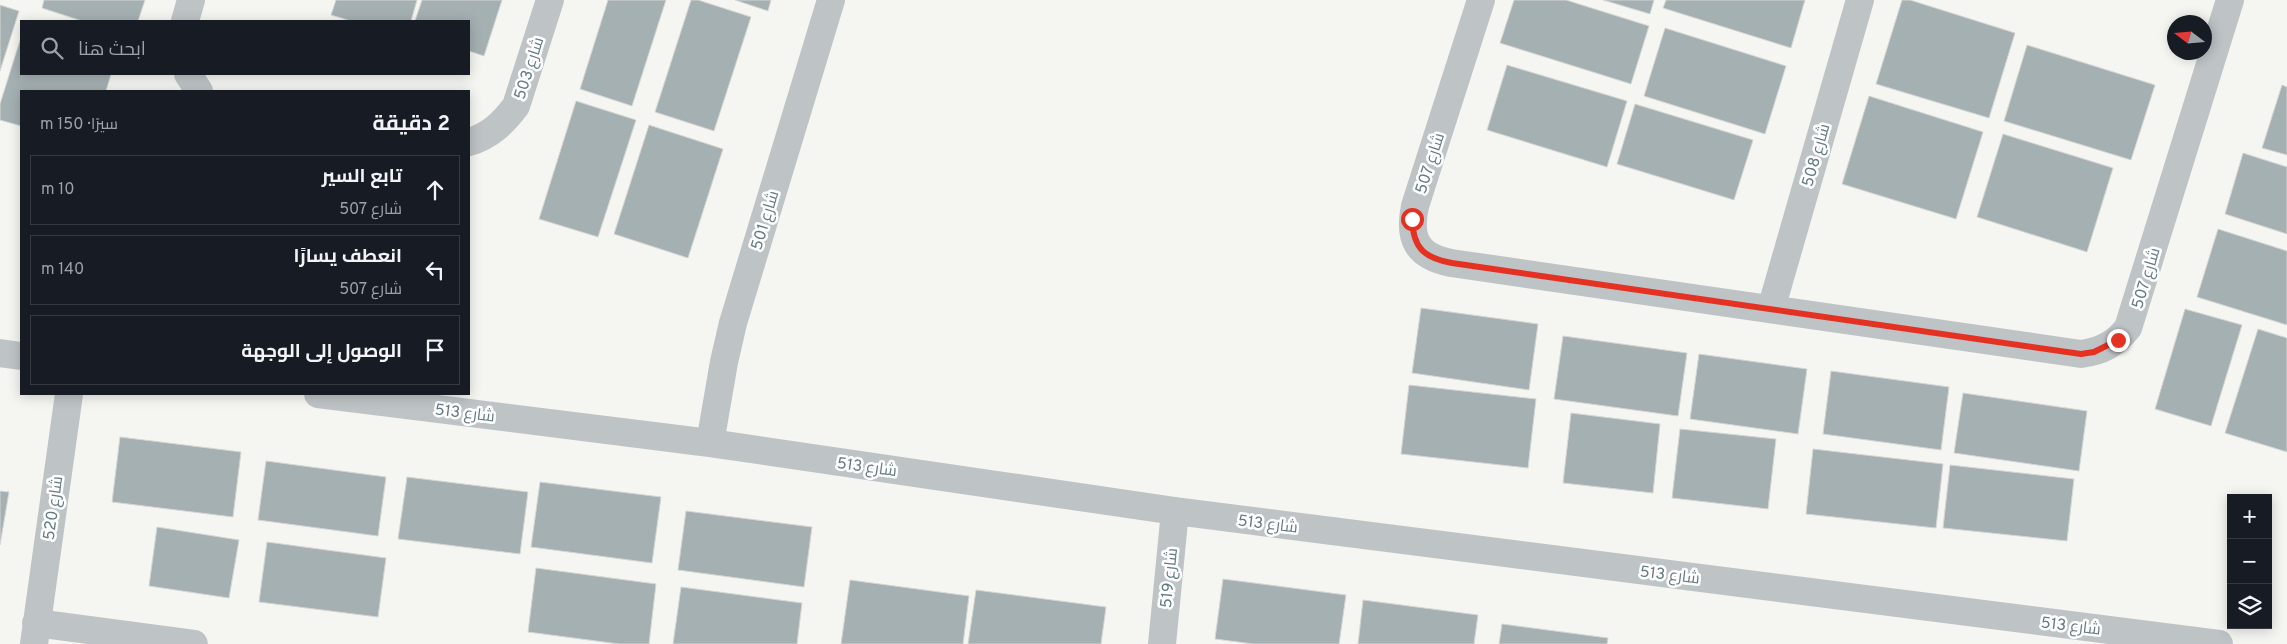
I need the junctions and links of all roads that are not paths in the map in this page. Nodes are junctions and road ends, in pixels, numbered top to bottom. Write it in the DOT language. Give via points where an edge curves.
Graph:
graph roads {
  1 [pos="191,0"];
  2 [pos="550,0"];
  3 [pos="831,0"];
  4 [pos="1481,0"];
  5 [pos="1860,0"];
  6 [pos="2230,0"];
  7 [pos="185,20"];
  8 [pos="189,75"];
  9 [pos="199,90"];
  10 [pos="470,142"];
  11 [pos="1771,309"];
  12 [pos="0,353"];
  13 [pos="20,356"];
  14 [pos="69,395"];
  15 [pos="326,395"];
  16 [pos="710,442"];
  17 [pos="1175,511"];
  18 [pos="35,633"];
  19 [pos="194,644"];
  20 [pos="1162,644"];
  21 [pos="2213,644"];
  1 -- 7 [label="street"];
  2 -- 10 [label="street, شارع 503" via="516,106 491,132"];
  3 -- 16 [label="street, شارع 501" via="733,323"];
  4 -- 11 [label="street, شارع 507" via="1415,206 1412,233 1417,246 1427,255 1452,263"];
  5 -- 11 [label="street, شارع 508"];
  6 -- 11 [label="street, شارع 507" via="2134,314 2118,340 2094,352 2081,354"];
  8 -- 9 [label="street"];
  12 -- 13 [label="street"];
  14 -- 18 [label="street, شارع 520"];
  15 -- 16 [label="street, شارع 513"];
  16 -- 17 [label="street, شارع 513"];
  17 -- 20 [label="street, شارع 519"];
  17 -- 21 [label="street, شارع 513"];
  18 -- 19 [label="street, شارع 520"];
}
